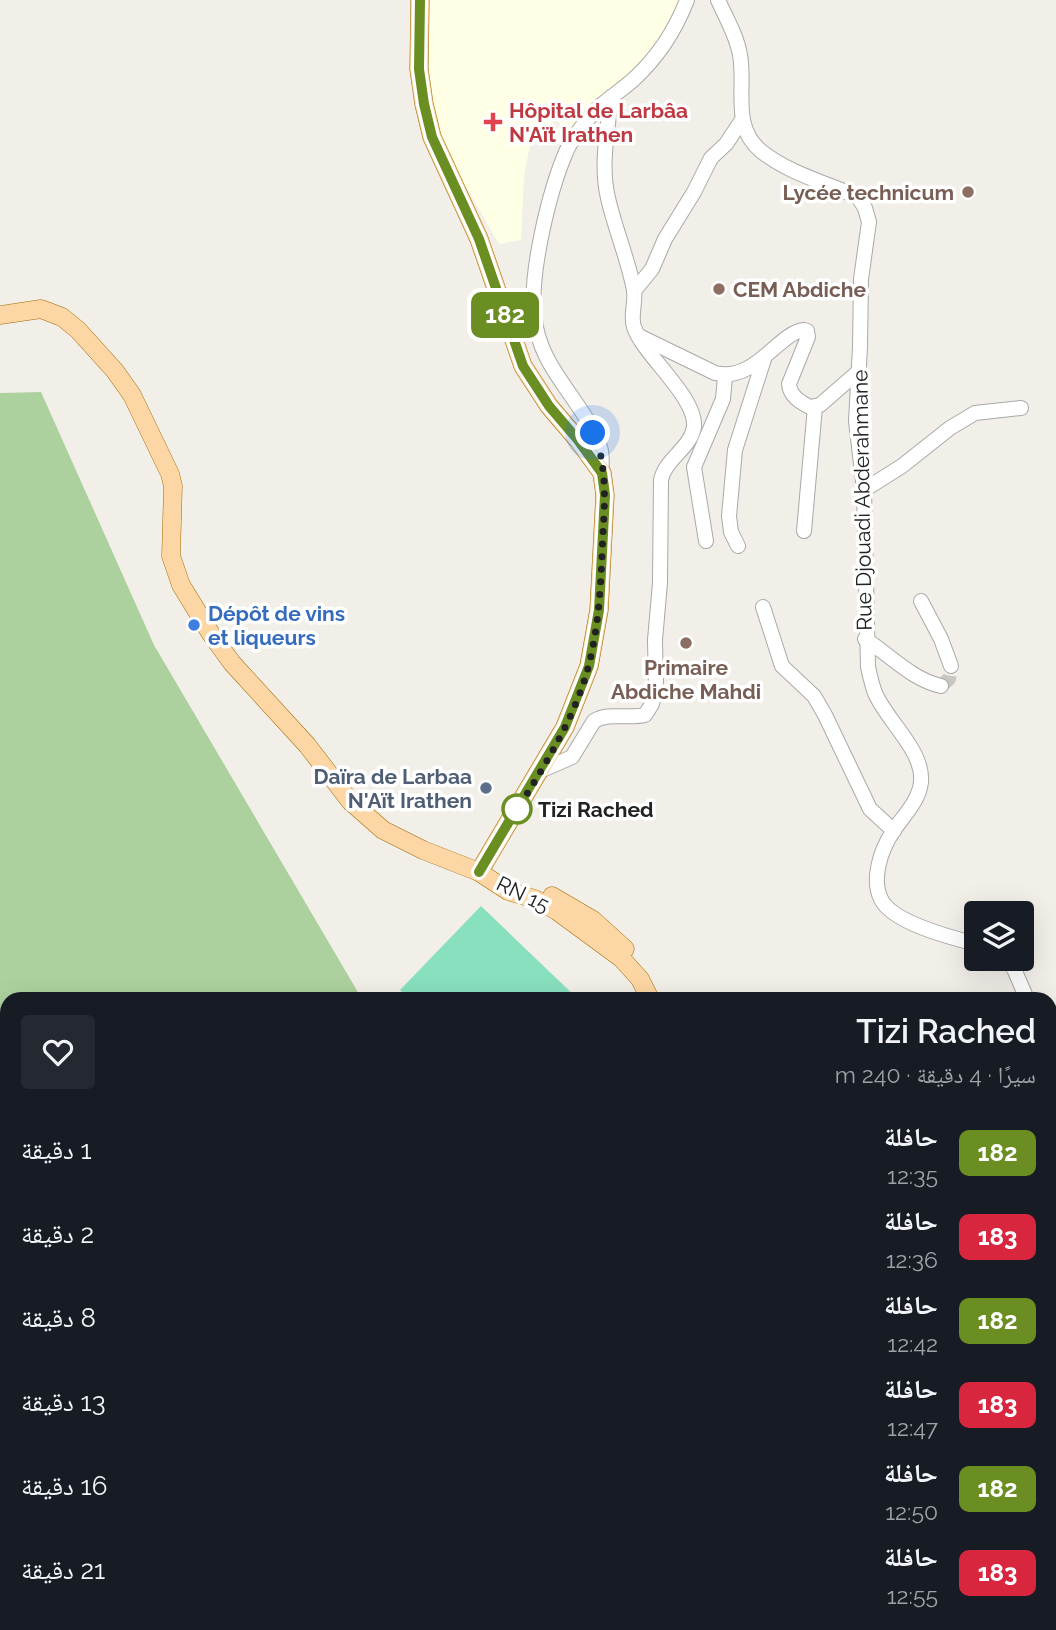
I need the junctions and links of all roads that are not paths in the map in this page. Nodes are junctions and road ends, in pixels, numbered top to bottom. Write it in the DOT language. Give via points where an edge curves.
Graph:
graph roads {
  1 [pos="420,0"];
  2 [pos="687,0"];
  3 [pos="718,0"];
  4 [pos="611,97"];
  5 [pos="742,120"];
  6 [pos="634,291"];
  7 [pos="0,315"];
  8 [pos="639,337"];
  9 [pos="764,359"];
  10 [pos="858,372"];
  11 [pos="725,376"];
  12 [pos="815,407"];
  13 [pos="1021,408"];
  14 [pos="602,473"];
  15 [pos="864,489"];
  16 [pos="804,531"];
  17 [pos="706,541"];
  18 [pos="738,546"];
  19 [pos="921,601"];
  20 [pos="763,607"];
  21 [pos="865,639"];
  22 [pos="951,666"];
  23 [pos="941,686"];
  24 [pos="540,771"];
  25 [pos="894,831"];
  26 [pos="484,875"];
  27 [pos="964,941"];
  28 [pos="1015,971"];
  29 [pos="646,992"];
  30 [pos="657,992"];
  31 [pos="1024,992"];
  1 -- 14 [label="main road" via="419,69 432,137 479,239 523,366"];
  2 -- 4 [label="street" via="665,47"];
  3 -- 5 [label="street, Rue Djouadi Abderahmane" via="740,55"];
  4 -- 6 [label="street" via="606,187"];
  4 -- 14 [label="street" via="588,119 566,151 537,261 534,314 541,347 601,449"];
  5 -- 6 [label="street" via="711,158 652,269"];
  5 -- 10 [label="street, Rue Djouadi Abderahmane" via="748,136 767,156 858,197 865,208 869,234 861,279"];
  6 -- 8 [label="street" via="633,323"];
  7 -- 26 [label="main road, RN 15" via="36,308 62,317 132,395 170,474 172,556 181,585 232,663 307,745 350,802 383,830"];
  8 -- 11 [label="street"];
  8 -- 24 [label="street" via="682,394 694,426 663,470 661,480 656,687 645,715 594,721 572,757"];
  9 -- 11 [label="street"];
  9 -- 12 [label="street" via="794,332 807,331 789,391"];
  9 -- 18 [label="street" via="735,450 729,516"];
  10 -- 12 [label="street"];
  10 -- 15 [label="street, Rue Djouadi Abderahmane" via="856,421"];
  11 -- 17 [label="street" via="723,400 694,467"];
  12 -- 16 [label="street"];
  13 -- 15 [label="street" via="975,414"];
  14 -- 24 [label="main road" via="599,610 589,666 565,727"];
  15 -- 21 [label="street, Rue Djouadi Abderahmane"];
  19 -- 22 [label="street"];
  20 -- 25 [label="street" via="782,666 814,696 870,809"];
  21 -- 23 [label="street" via="904,669"];
  21 -- 25 [label="street, Rue Djouadi Abderahmane" via="875,694 920,762 921,783 915,801"];
  24 -- 26 [label="main road"];
  25 -- 27 [label="street, Rue Djouadi Abderahmane" via="883,849 877,881 881,901 896,914 939,935"];
  26 -- 29 [label="main road, RN 15" via="508,891 547,905 621,958"];
  26 -- 30 [label="main road, RN 15" via="531,886 593,920 635,959"];
  28 -- 31 [label="street"];
}
